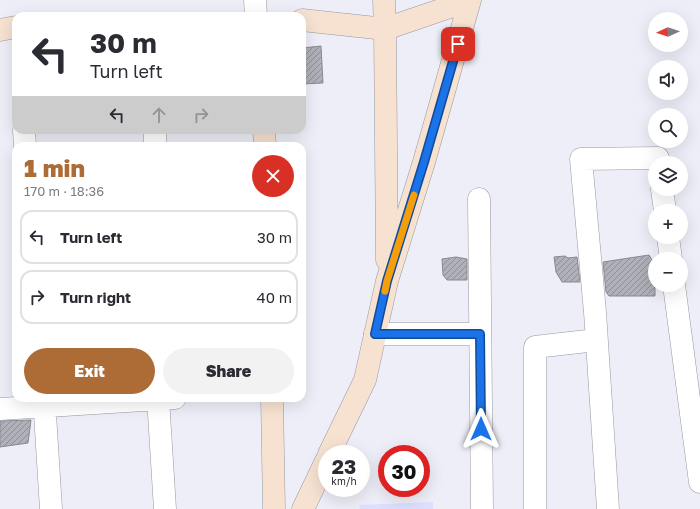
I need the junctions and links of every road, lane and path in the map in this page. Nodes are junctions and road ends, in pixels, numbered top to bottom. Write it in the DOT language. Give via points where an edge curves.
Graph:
graph roads {
  1 [pos="255,0"];
  2 [pos="384,0"];
  3 [pos="470,0"];
  4 [pos="256,12"];
  5 [pos="306,20"];
  6 [pos="12,28"];
  7 [pos="385,29"];
  8 [pos="0,30"];
  9 [pos="648,158"];
  10 [pos="479,199"];
  11 [pos="387,281"];
  12 [pos="675,292"];
  13 [pos="375,334"];
  14 [pos="480,334"];
  15 [pos="596,340"];
  16 [pos="44,402"];
  17 [pos="163,402"];
  18 [pos="272,402"];
  19 [pos="0,409"];
  20 [pos="333,445"];
  21 [pos="318,477"];
  22 [pos="700,482"];
  23 [pos="51,509"];
  24 [pos="165,509"];
  25 [pos="274,509"];
  26 [pos="303,509"];
  27 [pos="482,509"];
  28 [pos="536,509"];
  29 [pos="608,509"];
  1 -- 4 [label="street"];
  2 -- 7 [label="main road"];
  3 -- 7 [label="main road"];
  3 -- 11 [label="main road"];
  5 -- 7 [label="main road"];
  6 -- 8 [label="main road"];
  7 -- 11 [label="main road"];
  9 -- 15 [label="street" via="581,159"];
  10 -- 14 [label="street"];
  11 -- 13 [label="main road"];
  12 -- 22 [label="street"];
  13 -- 14 [label="street"];
  13 -- 20 [label="main road" via="365,380"];
  14 -- 27 [label="street"];
  15 -- 28 [label="street" via="535,347"];
  15 -- 29 [label="street"];
  16 -- 19 [label="street"];
  16 -- 23 [label="street"];
  17 -- 24 [label="street"];
  18 -- 25 [label="main road"];
  21 -- 26 [label="main road"];
}
